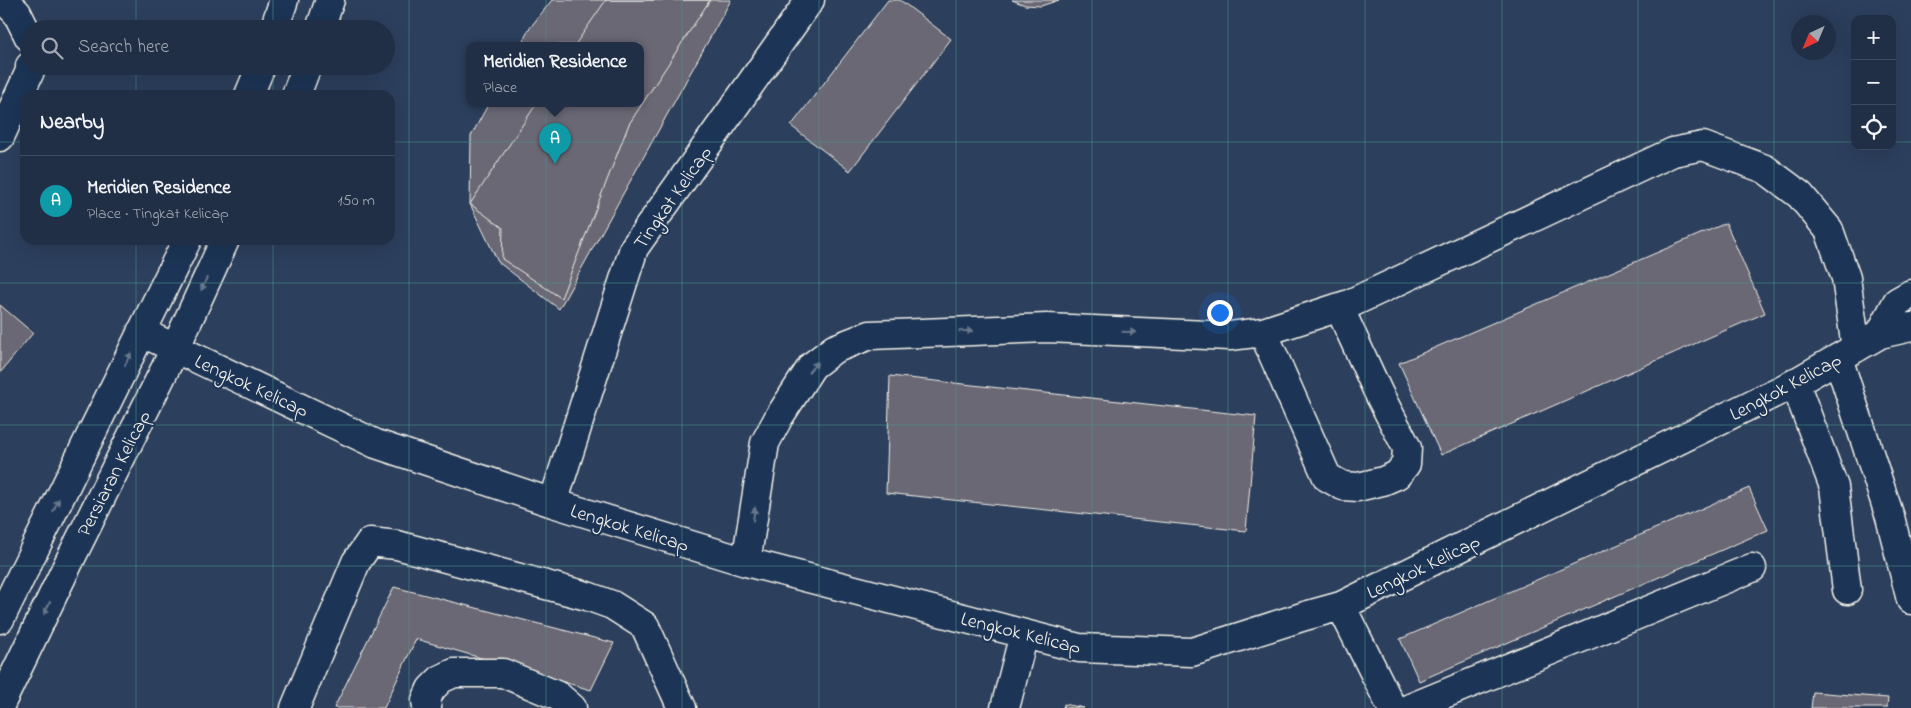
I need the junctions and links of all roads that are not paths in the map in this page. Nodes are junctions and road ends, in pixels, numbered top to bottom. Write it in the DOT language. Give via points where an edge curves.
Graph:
graph roads {
  1 [pos="4,0"];
  2 [pos="284,0"];
  3 [pos="330,0"];
  4 [pos="810,0"];
  5 [pos="20,20"];
  6 [pos="277,20"];
  7 [pos="323,20"];
  8 [pos="28,75"];
  9 [pos="257,75"];
  10 [pos="304,75"];
  11 [pos="21,90"];
  12 [pos="251,90"];
  13 [pos="298,90"];
  14 [pos="20,93"];
  15 [pos="0,137"];
  16 [pos="184,245"];
  17 [pos="222,245"];
  18 [pos="1911,294"];
  19 [pos="1339,307"];
  20 [pos="1911,327"];
  21 [pos="141,332"];
  22 [pos="1263,332"];
  23 [pos="1880,334"];
  24 [pos="175,348"];
  25 [pos="1847,353"];
  26 [pos="1794,383"];
  27 [pos="553,503"];
  28 [pos="746,562"];
  29 [pos="1752,568"];
  30 [pos="1847,590"];
  31 [pos="1911,600"];
  32 [pos="1341,606"];
  33 [pos="0,619"];
  34 [pos="1024,634"];
  35 [pos="0,705"];
  36 [pos="295,708"];
  37 [pos="427,708"];
  38 [pos="572,708"];
  39 [pos="682,708"];
  40 [pos="1005,708"];
  41 [pos="1392,708"];
  42 [pos="1410,708"];
  1 -- 5 [label="street"];
  2 -- 6 [label="street"];
  3 -- 7 [label="street"];
  4 -- 27 [label="street, Tingkat Kelicap" via="634,248"];
  8 -- 11 [label="street"];
  9 -- 12 [label="street"];
  10 -- 13 [label="street"];
  14 -- 15 [label="street"];
  16 -- 21 [label="street, Persiaran Kelicap"];
  17 -- 24 [label="street, Persiaran Kelicap, one-way"];
  18 -- 23 [label="street" via="1897,302"];
  19 -- 22 [label="street"];
  19 -- 22 [label="street" via="1407,448 1406,464 1397,475 1383,481 1358,487 1343,486 1327,477"];
  19 -- 25 [label="street" via="1673,152 1703,146 1765,169 1800,195 1829,230 1846,278"];
  20 -- 23 [label="street, Lengkok Kelicap"];
  21 -- 24 [label="street, Lengkok Kelicap"];
  33 -- 21 [label="street, Persiaran Kelicap, one-way"];
  28 -- 22 [label="street, one-way" via="765,443 812,366 834,349 870,335 1047,328 1230,336"];
  23 -- 25 [label="street, Lengkok Kelicap"];
  24 -- 27 [label="street, Lengkok Kelicap" via="376,444"];
  24 -- 35 [label="street, Persiaran Kelicap, one-way"];
  25 -- 26 [label="street, Lengkok Kelicap"];
  25 -- 31 [label="street"];
  26 -- 30 [label="street" via="1834,487"];
  26 -- 32 [label="street, Lengkok Kelicap"];
  27 -- 28 [label="street, Lengkok Kelicap"];
  28 -- 34 [label="street, Lengkok Kelicap"];
  29 -- 42 [label="street"];
  32 -- 34 [label="street, Lengkok Kelicap" via="1192,652 1079,648"];
  32 -- 41 [label="street"];
  34 -- 40 [label="street"];
  36 -- 39 [label="street" via="356,562 370,542 397,545 612,605 645,626"];
  37 -- 38 [label="street" via="426,700 431,689 454,673 503,673 558,696"];
}
